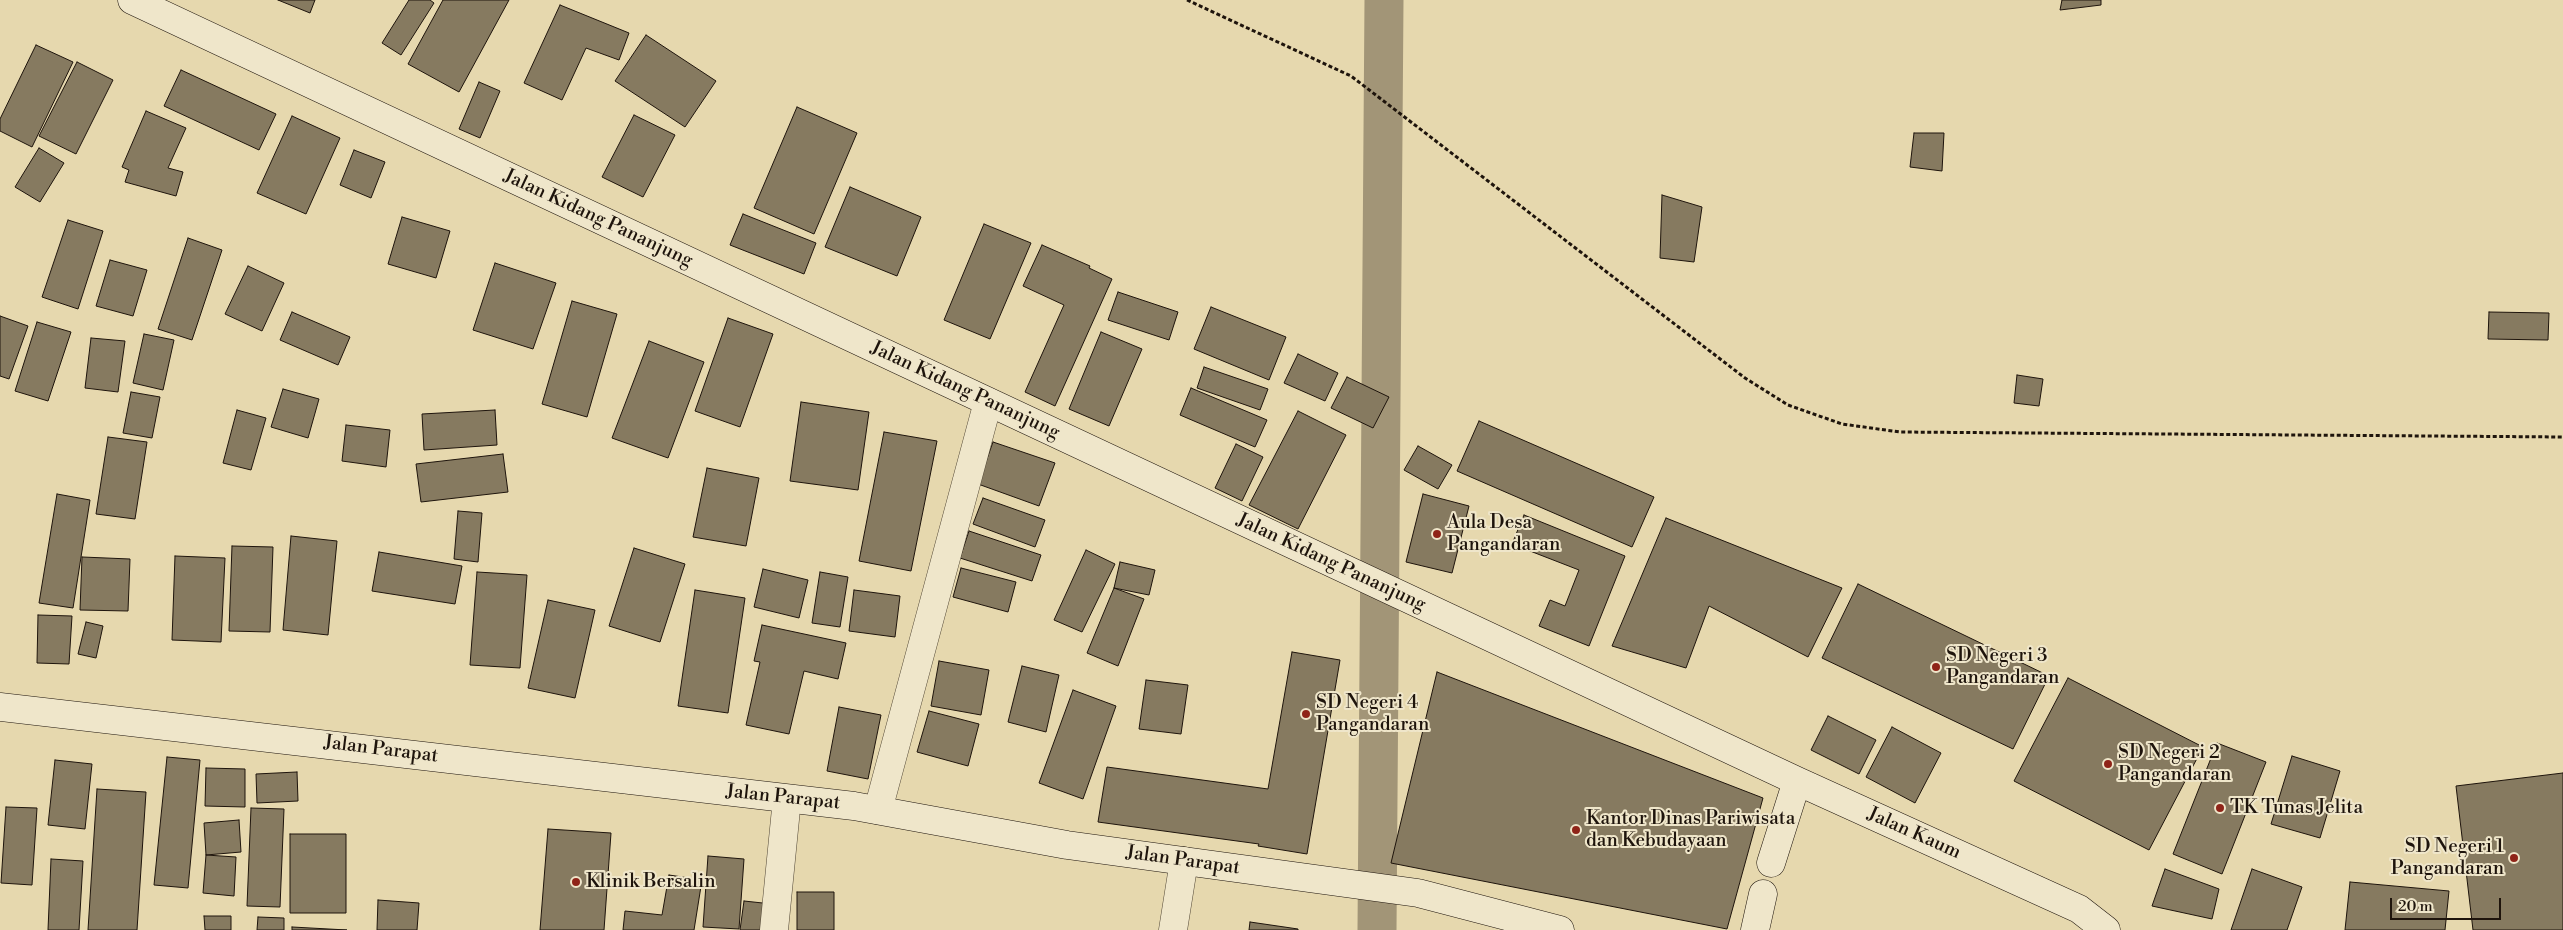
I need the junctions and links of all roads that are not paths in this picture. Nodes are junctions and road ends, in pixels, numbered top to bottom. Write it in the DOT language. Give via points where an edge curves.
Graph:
graph roads {
  1 [pos="132,0"];
  2 [pos="988,402"];
  3 [pos="0,707"];
  4 [pos="1797,781"];
  5 [pos="787,799"];
  6 [pos="878,810"];
  7 [pos="1184,861"];
  8 [pos="1770,863"];
  9 [pos="1763,894"];
  10 [pos="774,930"];
  11 [pos="1174,930"];
  12 [pos="1560,930"];
  13 [pos="1755,930"];
  14 [pos="2106,930"];
  1 -- 2 [label="street, Jalan Kidang Pananjung"];
  2 -- 4 [label="street, Jalan Kidang Pananjung"];
  2 -- 6 [label="street"];
  3 -- 5 [label="street, Jalan Parapat"];
  4 -- 8 [label="street"];
  4 -- 14 [label="street, Jalan Kaum" via="2079,909"];
  5 -- 6 [label="street, Jalan Parapat"];
  5 -- 10 [label="street"];
  6 -- 7 [label="street, Jalan Parapat" via="1067,845"];
  7 -- 11 [label="street"];
  7 -- 12 [label="street, Jalan Parapat" via="1418,893"];
  9 -- 13 [label="street"];
}
